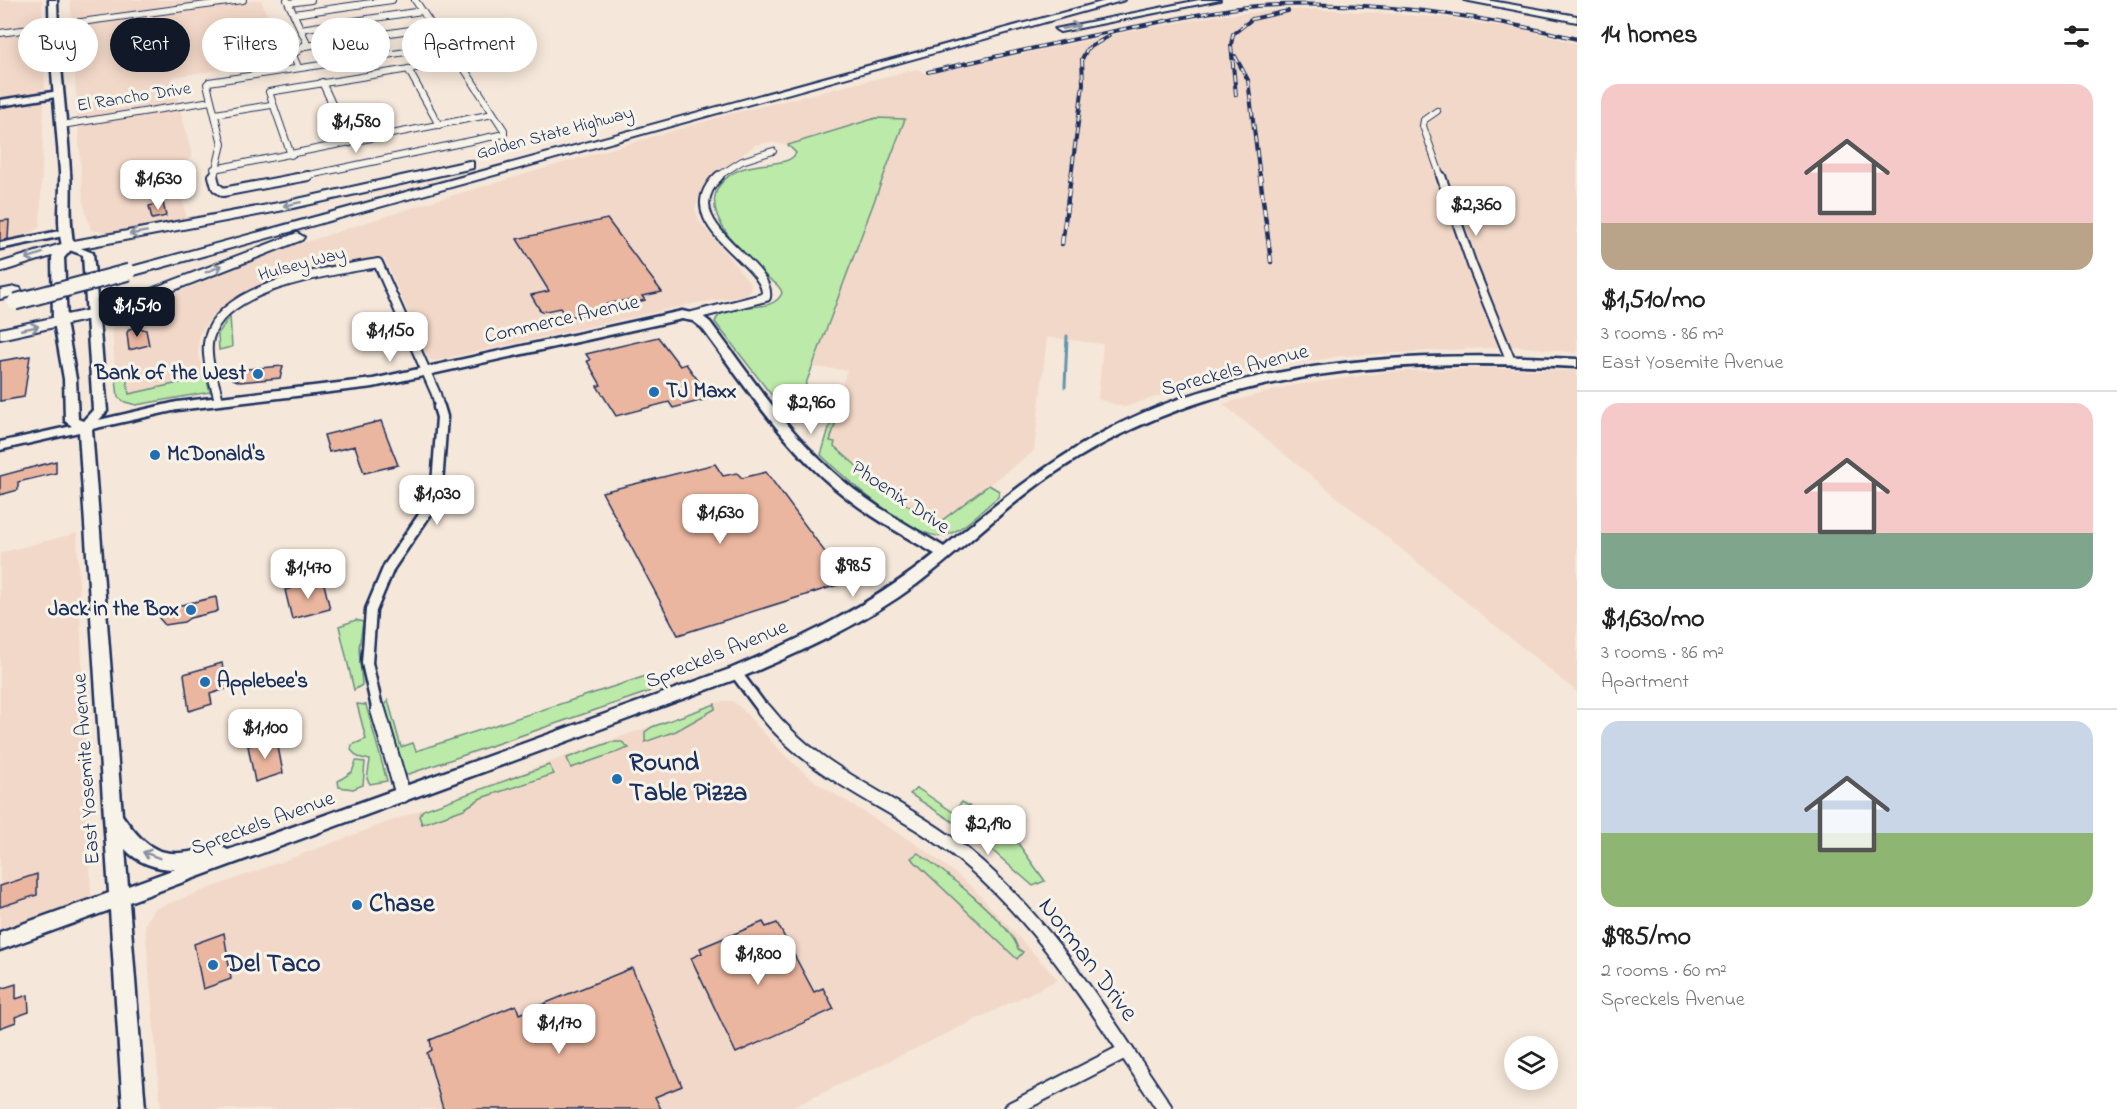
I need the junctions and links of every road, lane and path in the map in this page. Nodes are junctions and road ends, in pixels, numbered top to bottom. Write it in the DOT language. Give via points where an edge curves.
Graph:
graph roads {
  1 [pos="53,0"];
  2 [pos="243,0"];
  3 [pos="311,0"];
  4 [pos="392,0"];
  5 [pos="415,0"];
  6 [pos="1087,0"];
  7 [pos="1120,0"];
  8 [pos="1215,0"];
  9 [pos="1469,0"];
  10 [pos="1492,0"];
  11 [pos="1507,0"];
  12 [pos="288,1"];
  13 [pos="422,11"];
  14 [pos="294,14"];
  15 [pos="1577,15"];
  16 [pos="53,18"];
  17 [pos="98,19"];
  18 [pos="300,28"];
  19 [pos="18,30"];
  20 [pos="0,33"];
  21 [pos="393,33"];
  22 [pos="306,46"];
  23 [pos="402,48"];
  24 [pos="299,50"];
  25 [pos="402,51"];
  26 [pos="299,67"];
  27 [pos="869,68"];
  28 [pos="402,70"];
  29 [pos="57,72"];
  30 [pos="265,72"];
  31 [pos="410,72"];
  32 [pos="465,72"];
  33 [pos="322,82"];
  34 [pos="59,94"];
  35 [pos="211,101"];
  36 [pos="0,103"];
  37 [pos="272,105"];
  38 [pos="1437,111"];
  39 [pos="215,114"];
  40 [pos="493,114"];
  41 [pos="62,125"];
  42 [pos="440,125"];
  43 [pos="640,130"];
  44 [pos="350,143"];
  45 [pos="554,146"];
  46 [pos="773,151"];
  47 [pos="291,154"];
  48 [pos="214,170"];
  49 [pos="66,239"];
  50 [pos="0,246"];
  51 [pos="127,266"];
  52 [pos="0,268"];
  53 [pos="0,295"];
  54 [pos="10,300"];
  55 [pos="94,316"];
  56 [pos="692,316"];
  57 [pos="60,322"];
  58 [pos="0,334"];
  59 [pos="1510,359"];
  60 [pos="1577,363"];
  61 [pos="426,371"];
  62 [pos="219,401"];
  63 [pos="85,426"];
  64 [pos="0,446"];
  65 [pos="945,553"];
  66 [pos="736,673"];
  67 [pos="403,795"];
  68 [pos="113,817"];
  69 [pos="270,843"];
  70 [pos="119,899"];
  71 [pos="0,941"];
  72 [pos="1125,1052"];
  73 [pos="134,1109"];
  74 [pos="1012,1109"];
  75 [pos="1165,1109"];
  1 -- 16 [label="main road, East Yosemite Avenue"];
  2 -- 17 [label="street"];
  3 -- 12 [label="street"];
  4 -- 14 [label="street"];
  5 -- 13 [label="street"];
  6 -- 45 [label="highway, Golden State Highway"];
  7 -- 27 [label="highway, Golden State Highway"];
  27 -- 8 [label="highway, one-way"];
  9 -- 15 [label="highway"];
  10 -- 15 [label="highway"];
  11 -- 15 [label="highway"];
  12 -- 14 [label="street"];
  13 -- 18 [label="street"];
  13 -- 21 [label="street" via="430,26"];
  14 -- 18 [label="street"];
  18 -- 22 [label="street"];
  19 -- 20 [label="street"];
  21 -- 22 [label="street"];
  21 -- 23 [label="street"];
  22 -- 24 [label="street"];
  25 -- 26 [label="street"];
  27 -- 43 [label="highway, Golden State Highway"];
  28 -- 33 [label="street"];
  29 -- 34 [label="main road, East Yosemite Avenue"];
  30 -- 35 [label="street" via="212,80 207,84"];
  31 -- 42 [label="street"];
  32 -- 40 [label="street"];
  33 -- 37 [label="street" via="272,90 268,93"];
  33 -- 44 [label="street"];
  34 -- 36 [label="street"];
  34 -- 41 [label="main road, East Yosemite Avenue"];
  35 -- 39 [label="street"];
  35 -- 41 [label="street, El Rancho Drive"];
  37 -- 39 [label="street"];
  37 -- 47 [label="street"];
  38 -- 59 [label="street" via="1424,120 1423,126"];
  39 -- 48 [label="street" via="222,144"];
  40 -- 42 [label="street"];
  40 -- 48 [label="street" via="504,130 499,136 240,190 218,190"];
  41 -- 49 [label="main road, East Yosemite Avenue"];
  42 -- 44 [label="street"];
  43 -- 51 [label="highway, Golden State Highway"];
  55 -- 43 [label="highway, one-way" via="318,230"];
  44 -- 47 [label="street"];
  45 -- 49 [label="highway, one-way" via="284,206"];
  45 -- 51 [label="highway, Golden State Highway"];
  46 -- 56 [label="street" via="740,161 719,175 704,194 704,207 712,224 762,281 766,297"];
  47 -- 48 [label="street"];
  49 -- 50 [label="street"];
  49 -- 52 [label="highway, one-way"];
  49 -- 55 [label="street" via="88,253"];
  49 -- 57 [label="main road, East Yosemite Avenue" via="58,257"];
  51 -- 54 [label="highway, Golden State Highway, bridge"];
  53 -- 54 [label="highway, Golden State Highway"];
  55 -- 57 [label="highway"];
  55 -- 63 [label="street" via="100,411"];
  56 -- 61 [label="street, Commerce Avenue" via="662,317"];
  56 -- 65 [label="street, Phoenix Drive" via="706,325 813,461 882,516"];
  58 -- 57 [label="highway, one-way"];
  57 -- 63 [label="street, East Yosemite Avenue" via="70,379 72,421"];
  59 -- 60 [label="street, Spreckels Avenue"];
  59 -- 65 [label="street, Spreckels Avenue" via="1411,360 1306,372 1170,407 1050,470"];
  61 -- 62 [label="street, Commerce Avenue" via="354,386"];
  61 -- 62 [label="street, Hulsey Way" via="378,263 266,289 244,299 218,319 208,340"];
  61 -- 67 [label="street" via="441,409 436,498 389,567 371,610 368,629 367,663 372,692"];
  62 -- 63 [label="street, Commerce Avenue"];
  63 -- 64 [label="street, Commerce Avenue"];
  63 -- 68 [label="street, East Yosemite Avenue"];
  65 -- 66 [label="street, Spreckels Avenue" via="888,596 839,626"];
  66 -- 67 [label="street, Spreckels Avenue"];
  66 -- 72 [label="street, Norman Drive" via="775,724 807,752 855,787 928,830 1010,898 1046,940"];
  67 -- 69 [label="street, Spreckels Avenue"];
  69 -- 68 [label="street, one-way" via="192,860 168,861 139,850"];
  68 -- 70 [label="street, East Yosemite Avenue"];
  69 -- 70 [label="street, Spreckels Avenue"];
  70 -- 71 [label="street, Spreckels Avenue"];
  70 -- 73 [label="street, East Yosemite Avenue"];
  72 -- 74 [label="street"];
  72 -- 75 [label="street, Norman Drive"];
}
